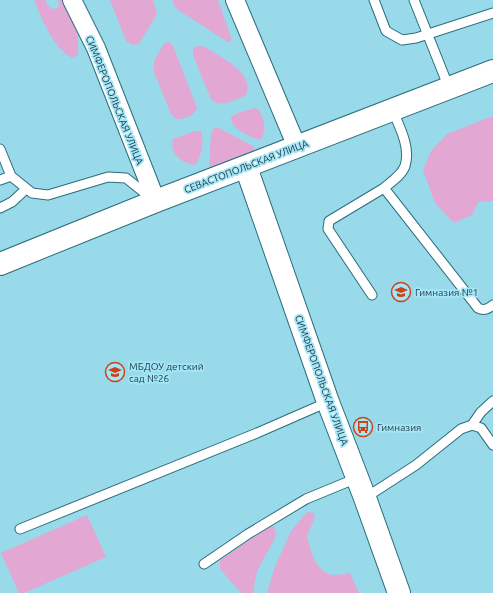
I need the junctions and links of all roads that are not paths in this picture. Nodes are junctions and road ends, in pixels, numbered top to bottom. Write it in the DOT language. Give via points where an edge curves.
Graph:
graph roads {
  1 [pos="72,0"];
  2 [pos="235,0"];
  3 [pos="374,0"];
  4 [pos="414,0"];
  5 [pos="493,13"];
  6 [pos="428,34"];
  7 [pos="493,71"];
  8 [pos="449,88"];
  9 [pos="392,109"];
  10 [pos="297,147"];
  11 [pos="0,148"];
  12 [pos="246,167"];
  13 [pos="11,176"];
  14 [pos="0,180"];
  15 [pos="384,188"];
  16 [pos="26,189"];
  17 [pos="156,201"];
  18 [pos="0,208"];
  19 [pos="0,264"];
  20 [pos="372,295"];
  21 [pos="493,305"];
  22 [pos="493,401"];
  23 [pos="328,402"];
  24 [pos="472,425"];
  25 [pos="493,445"];
  26 [pos="361,488"];
  27 [pos="20,530"];
  28 [pos="204,564"];
  29 [pos="399,593"];
  1 -- 17 [label="street, СИМФЕРОПОЛЬСКАЯ УЛИЦА" via="96,48"];
  2 -- 10 [label="street"];
  3 -- 6 [label="lane" via="386,32 402,40"];
  4 -- 6 [label="lane"];
  5 -- 6 [label="lane"];
  6 -- 8 [label="lane"];
  7 -- 8 [label="main road, СЕВАСТОПОЛЬСКАЯ УЛИЦА"];
  8 -- 9 [label="main road, СЕВАСТОПОЛЬСКАЯ УЛИЦА"];
  9 -- 10 [label="main road, СЕВАСТОПОЛЬСКАЯ УЛИЦА"];
  9 -- 15 [label="lane" via="407,153 405,166"];
  10 -- 12 [label="main road, СЕВАСТОПОЛЬСКАЯ УЛИЦА"];
  11 -- 13 [label="lane"];
  12 -- 17 [label="main road, СЕВАСТОПОЛЬСКАЯ УЛИЦА"];
  12 -- 23 [label="main road, СИМФЕРОПОЛЬСКАЯ УЛИЦА"];
  13 -- 14 [label="lane"];
  13 -- 16 [label="lane"];
  15 -- 20 [label="lane" via="329,221 328,229"];
  15 -- 21 [label="lane" via="478,308 482,310"];
  16 -- 17 [label="lane" via="32,193 48,195 108,176 126,178"];
  16 -- 18 [label="lane" via="12,202"];
  17 -- 19 [label="main road, СЕВАСТОПОЛЬСКАЯ УЛИЦА"];
  22 -- 24 [label="lane"];
  23 -- 26 [label="main road, СИМФЕРОПОЛЬСКАЯ УЛИЦА"];
  23 -- 27 [label="lane"];
  24 -- 25 [label="lane" via="481,428"];
  24 -- 26 [label="lane" via="462,429 416,465"];
  26 -- 28 [label="lane" via="306,499"];
  26 -- 29 [label="main road, СИМФЕРОПОЛЬСКАЯ УЛИЦА"];
}
